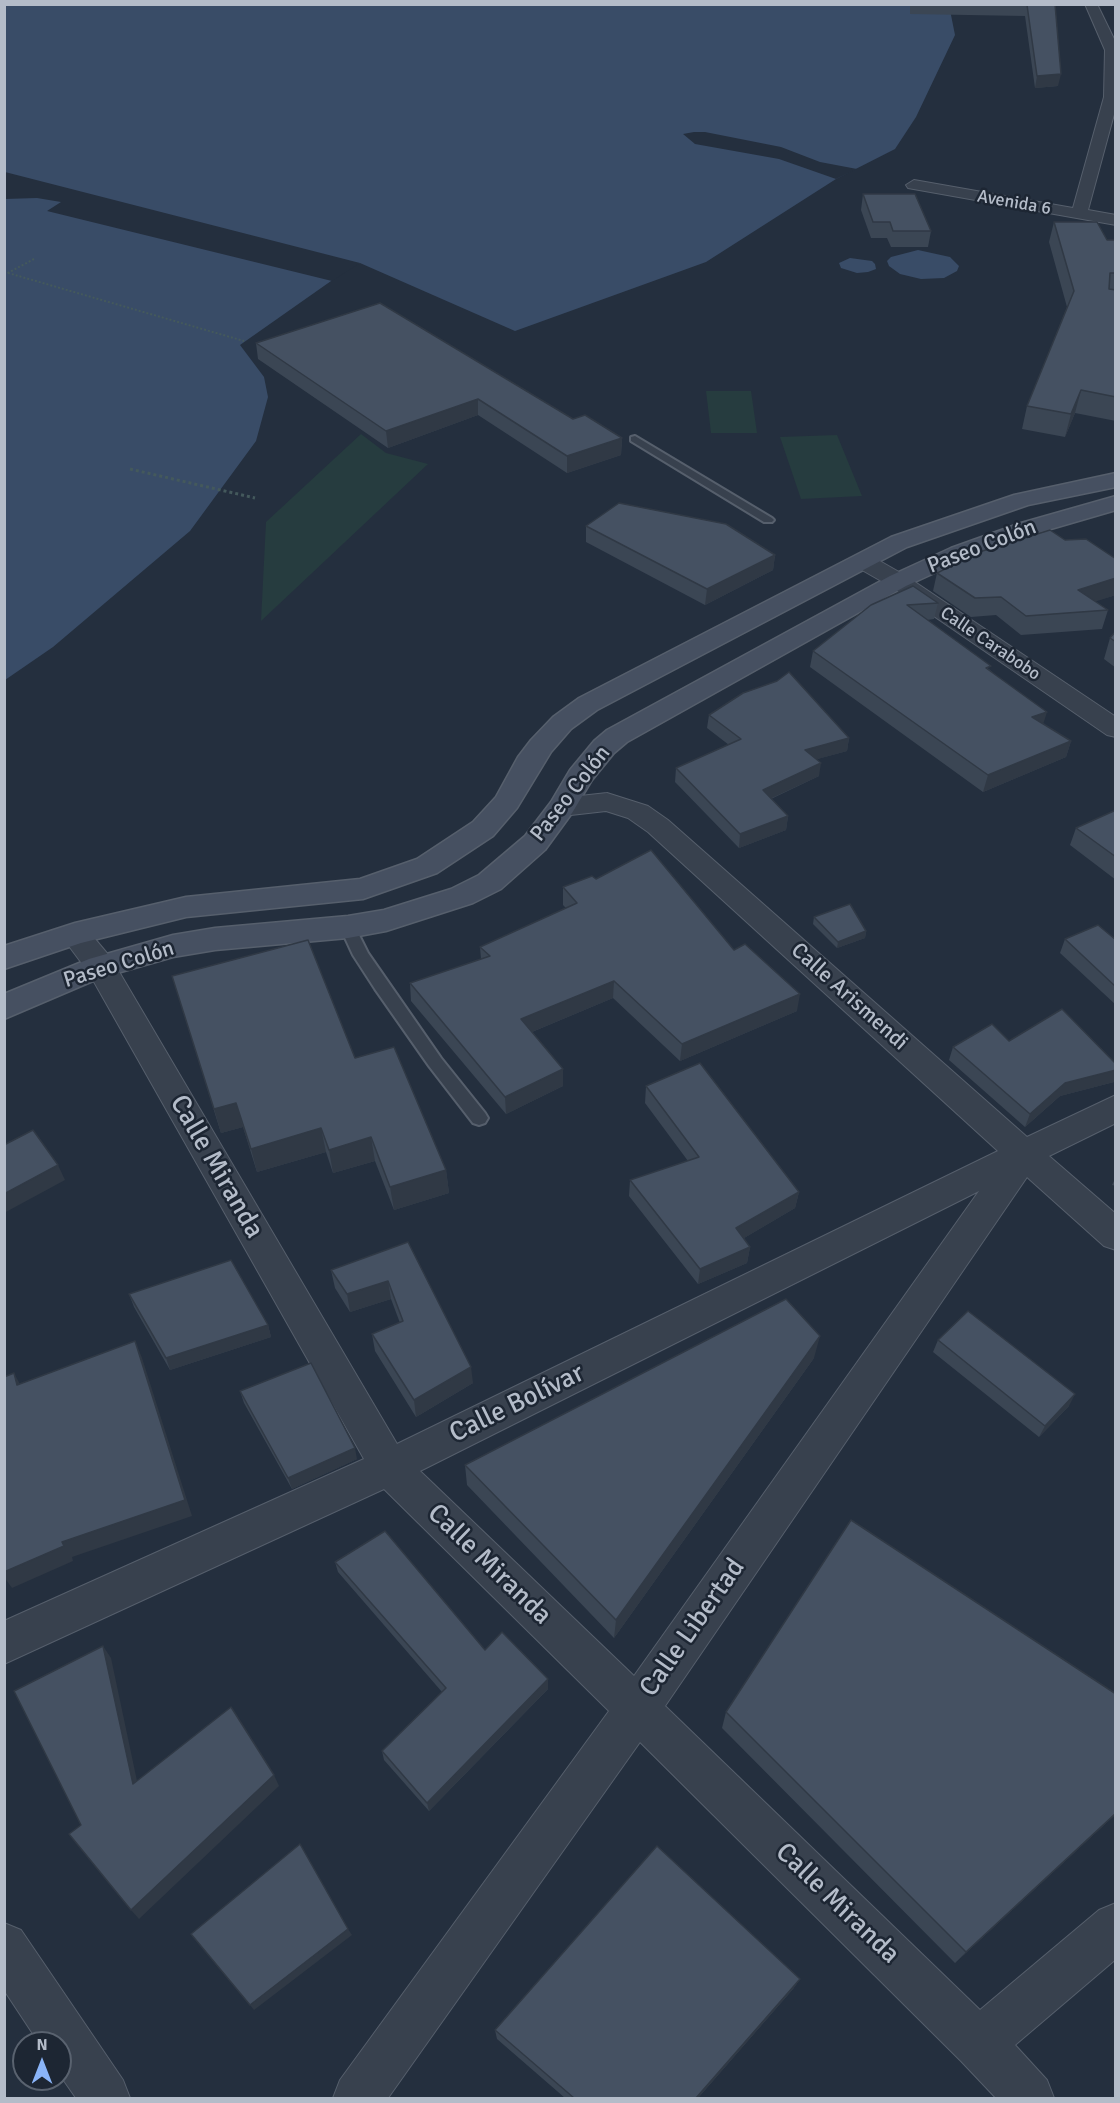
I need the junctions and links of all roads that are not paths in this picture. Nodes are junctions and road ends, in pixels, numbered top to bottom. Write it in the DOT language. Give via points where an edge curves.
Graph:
graph roads {
  1 [pos="1091,4"];
  2 [pos="1113,95"];
  3 [pos="914,185"];
  4 [pos="1079,214"];
  5 [pos="1116,220"];
  6 [pos="634,439"];
  7 [pos="1116,480"];
  8 [pos="1116,503"];
  9 [pos="768,520"];
  10 [pos="863,561"];
  11 [pos="898,581"];
  12 [pos="562,723"];
  13 [pos="1116,729"];
  14 [pos="604,747"];
  15 [pos="562,807"];
  16 [pos="348,927"];
  17 [pos="75,934"];
  18 [pos="4,958"];
  19 [pos="100,966"];
  20 [pos="4,1007"];
  21 [pos="1116,1108"];
  22 [pos="479,1118"];
  23 [pos="1024,1154"];
  24 [pos="1116,1236"];
  25 [pos="389,1467"];
  26 [pos="4,1643"];
  27 [pos="637,1709"];
  28 [pos="1116,1927"];
  29 [pos="4,1947"];
  30 [pos="979,2043"];
  31 [pos="105,2098"];
  32 [pos="358,2098"];
  33 [pos="1029,2098"];
  1 -- 2 [label="street" via="1112,50"];
  2 -- 4 [label="street"];
  3 -- 4 [label="street, Avenida 6"];
  4 -- 5 [label="street, Avenida 6"];
  6 -- 9 [label="lane"];
  7 -- 10 [label="street, Paseo Colón" via="1077,486 988,510 899,542"];
  8 -- 11 [label="street, Paseo Colón" via="1019,531"];
  10 -- 11 [label="street, Calle Carabobo"];
  10 -- 12 [label="street, Paseo Colón" via="588,704"];
  11 -- 13 [label="street, Calle Carabobo"];
  11 -- 14 [label="street, Paseo Colón" via="617,736"];
  12 -- 14 [label="street"];
  12 -- 17 [label="street, Paseo Colón" via="532,757 507,802 483,829 427,866 363,889 186,907"];
  14 -- 15 [label="street, Paseo Colón" via="580,776"];
  15 -- 16 [label="street, Paseo Colón" via="535,843 490,882 427,908"];
  15 -- 23 [label="street, Calle Arismendi" via="607,802 638,812 658,826"];
  16 -- 19 [label="street, Paseo Colón" via="214,939"];
  16 -- 22 [label="lane" via="361,956"];
  17 -- 18 [label="street, Paseo Colón"];
  17 -- 19 [label="street, Calle Miranda"];
  19 -- 20 [label="street, Paseo Colón"];
  19 -- 25 [label="street, Calle Miranda"];
  21 -- 23 [label="street, Calle Bolívar"];
  23 -- 24 [label="street, Calle Arismendi"];
  23 -- 25 [label="street, Calle Bolívar"];
  23 -- 27 [label="street, Calle Libertad"];
  25 -- 26 [label="street, Calle Bolívar"];
  25 -- 27 [label="street, Calle Miranda"];
  27 -- 30 [label="street, Calle Miranda"];
  27 -- 32 [label="street, Calle Libertad"];
  28 -- 30 [label="street"];
  29 -- 31 [label="street"];
  30 -- 33 [label="street, Calle Miranda"];
}
